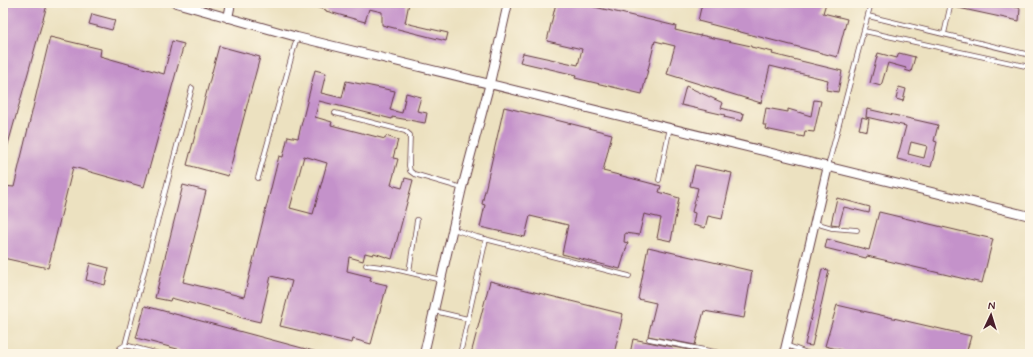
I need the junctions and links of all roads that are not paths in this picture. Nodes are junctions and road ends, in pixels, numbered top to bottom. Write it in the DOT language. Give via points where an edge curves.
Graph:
graph roads {
  1 [pos="176,3"];
  2 [pos="231,3"];
  3 [pos="508,3"];
  4 [pos="871,3"];
  5 [pos="951,3"];
  6 [pos="868,16"];
  7 [pos="228,18"];
  8 [pos="864,32"];
  9 [pos="944,34"];
  10 [pos="297,37"];
  11 [pos="1030,55"];
  12 [pos="1030,67"];
  13 [pos="490,83"];
  14 [pos="192,88"];
  15 [pos="335,112"];
  16 [pos="670,127"];
  17 [pos="828,166"];
  18 [pos="258,178"];
  19 [pos="659,180"];
  20 [pos="462,188"];
  21 [pos="1030,216"];
  22 [pos="417,220"];
  23 [pos="815,224"];
  24 [pos="453,229"];
  25 [pos="857,230"];
  26 [pos="486,239"];
  27 [pos="366,265"];
  28 [pos="409,272"];
  29 [pos="629,276"];
  30 [pos="441,280"];
  31 [pos="434,311"];
  32 [pos="468,319"];
  33 [pos="649,339"];
  34 [pos="125,345"];
  35 [pos="786,345"];
  36 [pos="118,354"];
  37 [pos="159,354"];
  38 [pos="424,354"];
  39 [pos="460,354"];
  40 [pos="725,354"];
  41 [pos="784,354"];
  42 [pos="810,354"];
  1 -- 7 [label="street"];
  2 -- 7 [label="street"];
  3 -- 13 [label="street"];
  4 -- 6 [label="lane"];
  5 -- 9 [label="lane"];
  6 -- 8 [label="lane"];
  6 -- 9 [label="lane"];
  7 -- 10 [label="street"];
  8 -- 12 [label="lane"];
  8 -- 17 [label="lane"];
  9 -- 11 [label="lane"];
  10 -- 13 [label="street"];
  10 -- 18 [label="lane"];
  13 -- 16 [label="street"];
  13 -- 20 [label="street"];
  14 -- 34 [label="lane"];
  15 -- 20 [label="lane" via="405,131 410,135 409,166 414,174"];
  16 -- 17 [label="street"];
  16 -- 19 [label="lane"];
  17 -- 21 [label="street"];
  17 -- 23 [label="street"];
  20 -- 24 [label="street"];
  22 -- 28 [label="lane"];
  23 -- 25 [label="lane"];
  23 -- 35 [label="street"];
  24 -- 26 [label="lane"];
  24 -- 30 [label="street"];
  26 -- 29 [label="lane"];
  26 -- 32 [label="lane"];
  27 -- 28 [label="lane"];
  28 -- 30 [label="lane"];
  30 -- 31 [label="street"];
  31 -- 32 [label="lane"];
  31 -- 38 [label="street"];
  32 -- 39 [label="lane"];
  33 -- 40 [label="lane"];
  34 -- 36 [label="lane" via="120,348"];
  34 -- 37 [label="lane"];
  35 -- 41 [label="street"];
  35 -- 42 [label="lane"];
}
